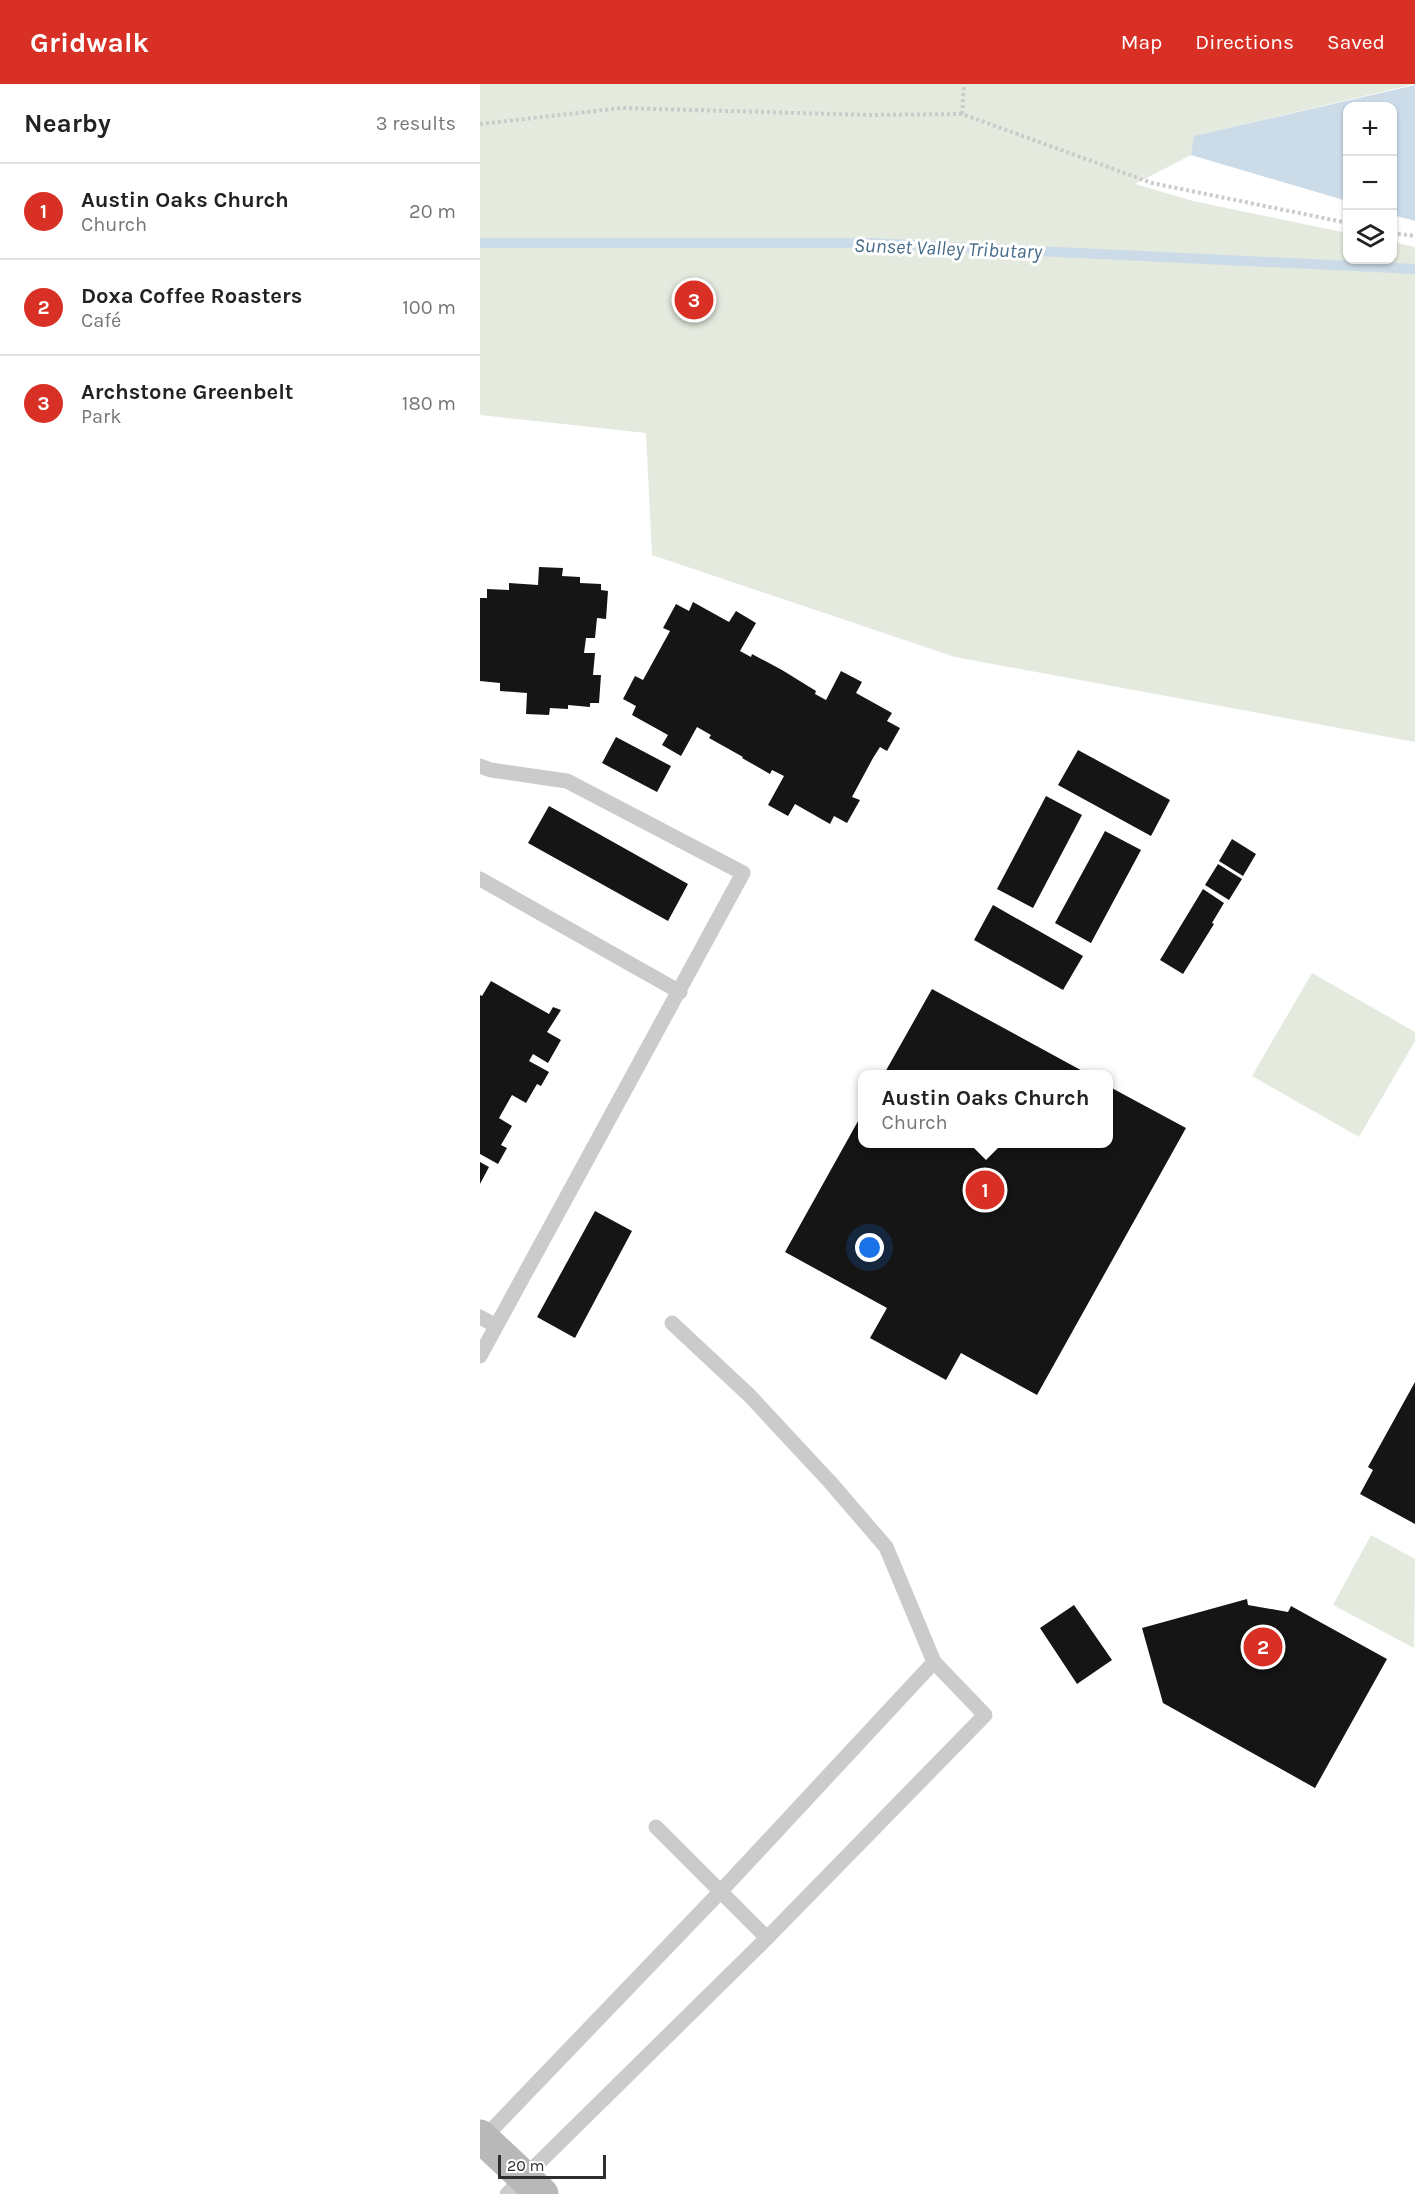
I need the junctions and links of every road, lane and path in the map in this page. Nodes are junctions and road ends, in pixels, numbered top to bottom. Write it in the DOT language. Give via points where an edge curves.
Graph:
graph roads {
  1 [pos="964,84"];
  2 [pos="962,114"];
  3 [pos="480,124"];
  4 [pos="1343,223"];
  5 [pos="1397,234"];
  6 [pos="1415,236"];
  7 [pos="480,766"];
  8 [pos="480,879"];
  9 [pos="680,992"];
  10 [pos="480,1317"];
  11 [pos="672,1323"];
  12 [pos="496,1326"];
  13 [pos="480,1356"];
  14 [pos="934,1662"];
  15 [pos="656,1827"];
  16 [pos="721,1891"];
  17 [pos="767,1938"];
  18 [pos="481,2139"];
  19 [pos="525,2188"];
  1 -- 2 [label="path"];
  2 -- 3 [label="path" via="622,108"];
  2 -- 4 [label="path" via="1152,183"];
  5 -- 6 [label="path"];
  7 -- 9 [label="lane" via="567,781 743,873"];
  8 -- 9 [label="lane"];
  9 -- 12 [label="lane"];
  10 -- 12 [label="lane"];
  11 -- 14 [label="lane" via="750,1396 831,1482 885,1547"];
  12 -- 13 [label="lane"];
  14 -- 16 [label="lane"];
  14 -- 17 [label="lane" via="985,1715"];
  15 -- 16 [label="lane"];
  16 -- 17 [label="lane"];
  16 -- 18 [label="lane"];
  17 -- 19 [label="lane"];
  18 -- 19 [label="street"];
}
